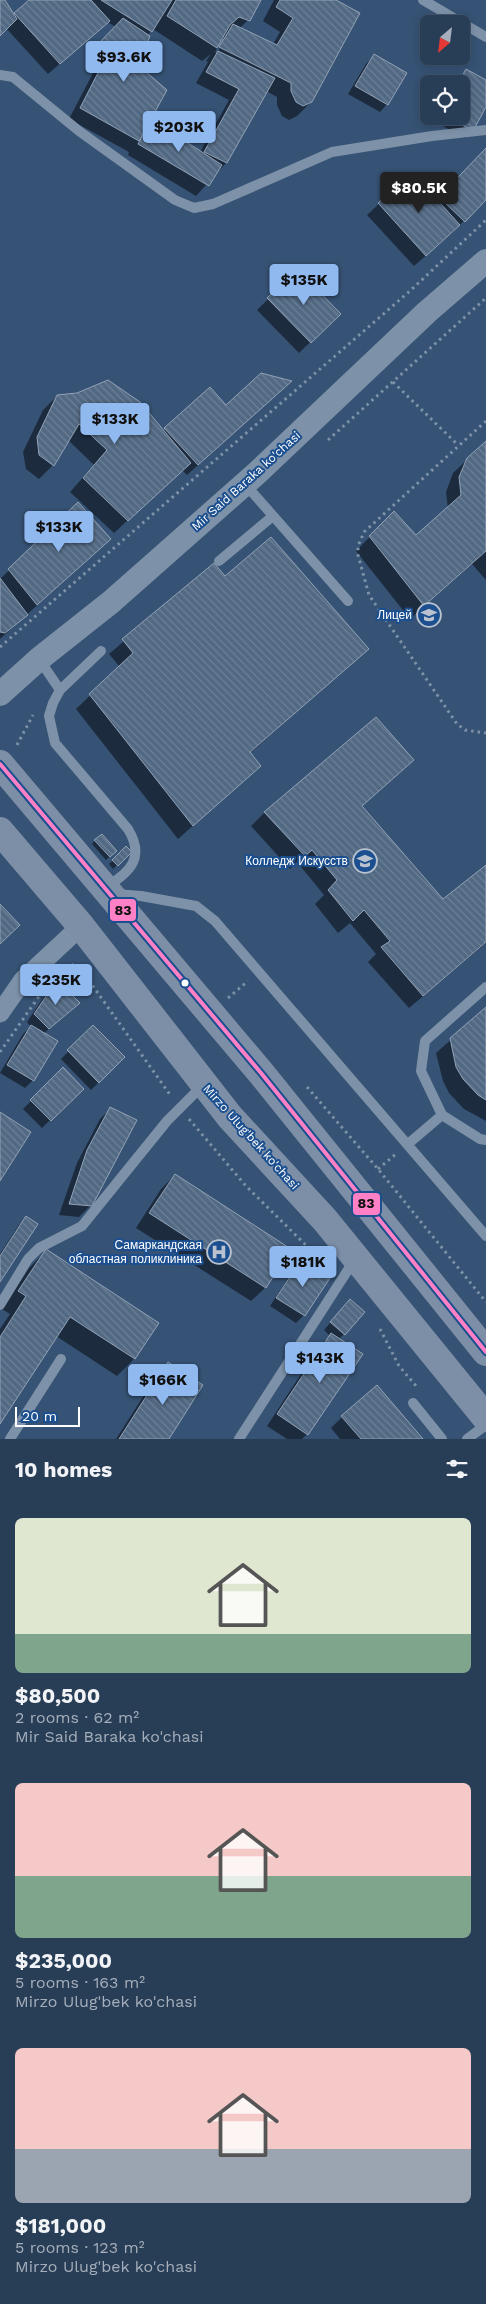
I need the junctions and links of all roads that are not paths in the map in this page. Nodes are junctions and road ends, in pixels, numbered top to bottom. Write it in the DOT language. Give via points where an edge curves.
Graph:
graph roads {
  1 [pos="423,0"];
  2 [pos="486,37"];
  3 [pos="0,75"];
  4 [pos="486,130"];
  5 [pos="486,261"];
  6 [pos="245,484"];
  7 [pos="273,516"];
  8 [pos="219,561"];
  9 [pos="348,601"];
  10 [pos="101,651"];
  11 [pos="39,659"];
  12 [pos="60,690"];
  13 [pos="0,694"];
  14 [pos="0,764"];
  15 [pos="0,831"];
  16 [pos="108,891"];
  17 [pos="72,934"];
  18 [pos="486,987"];
  19 [pos="0,1013"];
  20 [pos="204,1084"];
  21 [pos="442,1115"];
  22 [pos="486,1140"];
  23 [pos="408,1144"];
  24 [pos="486,1236"];
  25 [pos="355,1258"];
  26 [pos="0,1305"];
  27 [pos="486,1352"];
  28 [pos="61,1359"];
  29 [pos="413,1403"];
  30 [pos="486,1418"];
  31 [pos="486,1425"];
  32 [pos="10,1439"];
  33 [pos="239,1439"];
  34 [pos="442,1439"];
  35 [pos="467,1439"];
  1 -- 2 [label="lane"];
  3 -- 4 [label="lane" via="13,77 87,137 175,200 194,208 213,204 332,152"];
  5 -- 6 [label="street, Mir Said Baraka ko'chasi" via="427,312"];
  6 -- 7 [label="lane"];
  6 -- 11 [label="street, Mir Said Baraka ko'chasi" via="111,602"];
  7 -- 8 [label="lane"];
  7 -- 9 [label="lane"];
  10 -- 12 [label="lane"];
  11 -- 12 [label="lane"];
  11 -- 13 [label="street, Mir Said Baraka ko'chasi"];
  12 -- 16 [label="lane" via="49,716 55,743 135,840 134,860 125,876"];
  14 -- 16 [label="main road"];
  15 -- 17 [label="main road, Mirzo Ulug'bek ko'chasi"];
  16 -- 23 [label="lane" via="196,906 215,920"];
  16 -- 27 [label="main road"];
  17 -- 19 [label="street" via="23,980"];
  17 -- 20 [label="main road, Mirzo Ulug'bek ko'chasi"];
  18 -- 21 [label="lane" via="425,1041 421,1071"];
  20 -- 25 [label="main road, Mirzo Ulug'bek ko'chasi"];
  20 -- 26 [label="lane" via="167,1121 82,1226 39,1248 28,1259"];
  21 -- 22 [label="lane"];
  21 -- 23 [label="lane"];
  23 -- 24 [label="lane"];
  25 -- 30 [label="main road, Mirzo Ulug'bek ko'chasi"];
  25 -- 33 [label="lane"];
  28 -- 32 [label="lane"];
  29 -- 34 [label="lane"];
  31 -- 35 [label="lane"];
}
